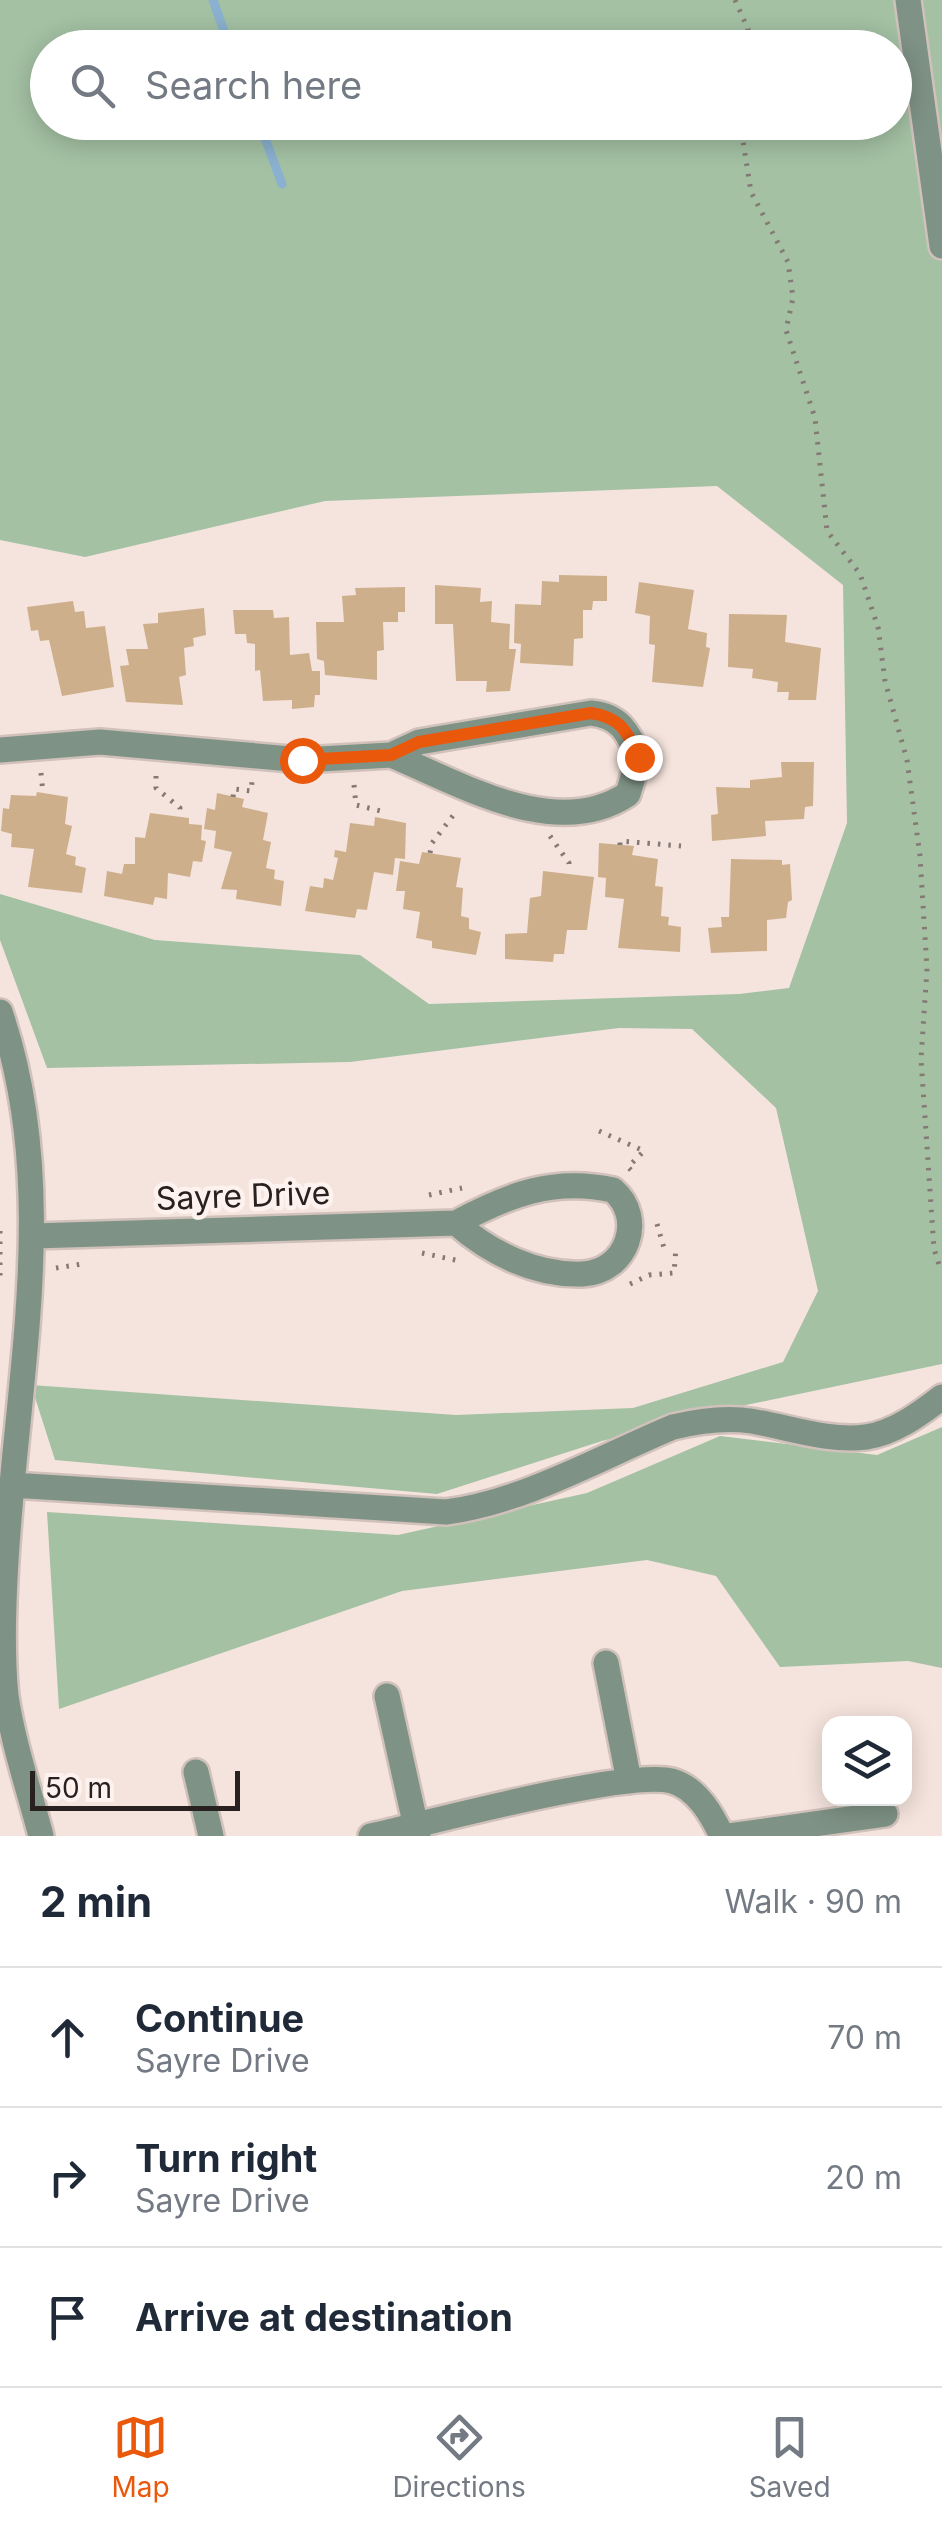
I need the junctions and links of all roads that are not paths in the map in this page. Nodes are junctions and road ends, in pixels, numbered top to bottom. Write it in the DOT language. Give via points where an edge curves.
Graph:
graph roads {
  1 [pos="908,0"];
  2 [pos="942,246"];
  3 [pos="0,750"];
  4 [pos="391,755"];
  5 [pos="0,1012"];
  6 [pos="456,1223"];
  7 [pos="33,1236"];
  8 [pos="942,1398"];
  9 [pos="8,1440"];
  10 [pos="12,1484"];
  11 [pos="606,1663"];
  12 [pos="3,1686"];
  13 [pos="387,1696"];
  14 [pos="196,1772"];
  15 [pos="629,1781"];
  16 [pos="885,1814"];
  17 [pos="417,1831"];
  18 [pos="41,1836"];
  19 [pos="210,1836"];
  20 [pos="371,1836"];
  21 [pos="725,1836"];
  1 -- 2 [label="street"];
  3 -- 4 [label="street" via="100,742 302,760"];
  4 -- 4 [label="street" via="498,800 583,813 628,794 639,757 624,726 591,713 419,742"];
  5 -- 7 [label="street" via="20,1072"];
  6 -- 6 [label="street, Sayre Drive" via="483,1247 519,1262 587,1274 617,1258 632,1222 612,1190 554,1184 503,1198"];
  6 -- 7 [label="street, Sayre Drive"];
  7 -- 9 [label="street"];
  8 -- 10 [label="street" via="869,1436 842,1438 745,1420 699,1421 504,1497 446,1512"];
  9 -- 10 [label="street"];
  10 -- 12 [label="street"];
  11 -- 15 [label="street"];
  12 -- 18 [label="street"];
  13 -- 17 [label="street"];
  14 -- 19 [label="street"];
  15 -- 17 [label="street"];
  15 -- 21 [label="street" via="674,1781 708,1807"];
  16 -- 21 [label="street"];
  17 -- 20 [label="street"];
}
